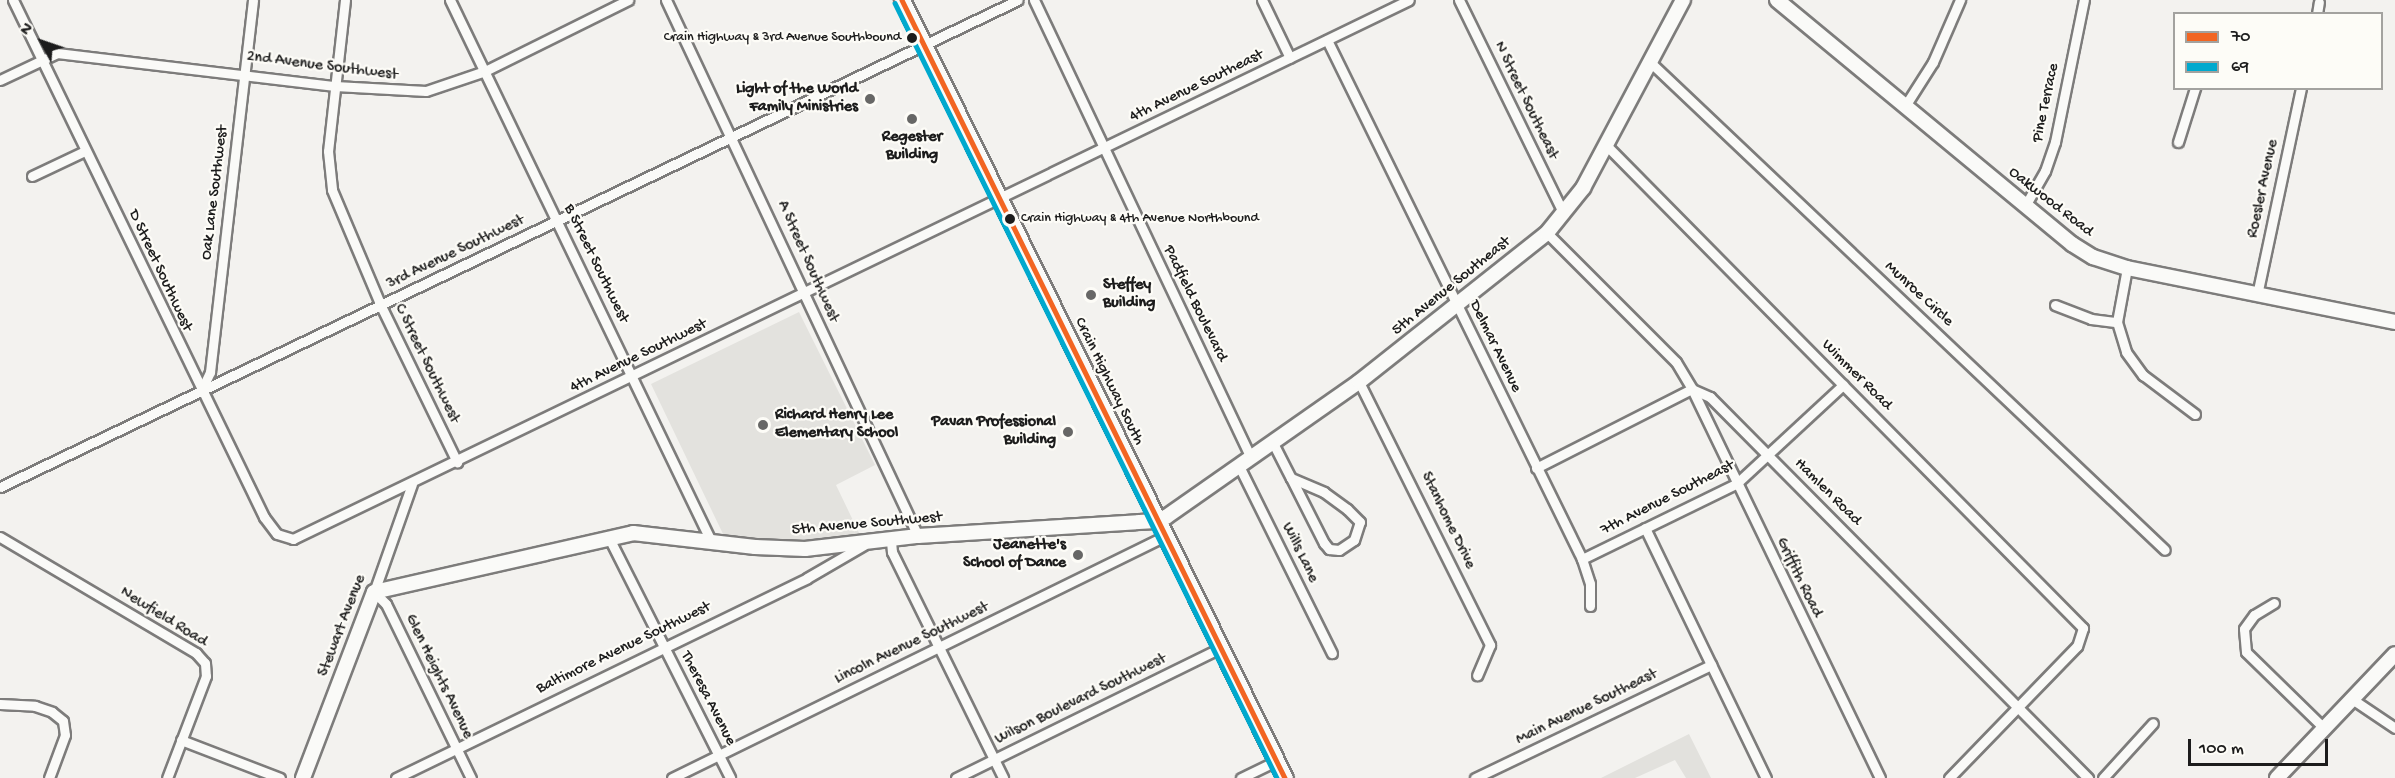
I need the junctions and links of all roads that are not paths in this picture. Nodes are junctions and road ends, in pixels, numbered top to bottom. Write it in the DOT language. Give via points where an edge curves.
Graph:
graph roads {
  1 [pos="13,0"];
  2 [pos="253,0"];
  3 [pos="345,0"];
  4 [pos="450,0"];
  5 [pos="628,0"];
  6 [pos="666,0"];
  7 [pos="902,0"];
  8 [pos="1018,0"];
  9 [pos="1034,0"];
  10 [pos="1262,0"];
  11 [pos="1409,0"];
  12 [pos="1459,0"];
  13 [pos="1683,0"];
  14 [pos="1777,0"];
  15 [pos="1960,0"];
  16 [pos="2084,0"];
  17 [pos="2319,2"];
  18 [pos="2317,12"];
  19 [pos="1327,40"];
  20 [pos="924,46"];
  21 [pos="1290,58"];
  22 [pos="42,61"];
  23 [pos="1650,62"];
  24 [pos="485,71"];
  25 [pos="245,73"];
  26 [pos="0,80"];
  27 [pos="334,86"];
  28 [pos="2194,90"];
  29 [pos="2301,90"];
  30 [pos="1905,106"];
  31 [pos="732,137"];
  32 [pos="2178,142"];
  33 [pos="1606,145"];
  34 [pos="1105,148"];
  35 [pos="85,151"];
  36 [pos="32,176"];
  37 [pos="999,200"];
  38 [pos="2025,206"];
  39 [pos="1564,214"];
  40 [pos="558,221"];
  41 [pos="1547,233"];
  42 [pos="2127,268"];
  43 [pos="805,294"];
  44 [pos="2257,295"];
  45 [pos="1456,305"];
  46 [pos="381,306"];
  47 [pos="2055,306"];
  48 [pos="2117,322"];
  49 [pos="2395,322"];
  50 [pos="634,377"];
  51 [pos="1359,382"];
  52 [pos="1843,385"];
  53 [pos="203,387"];
  54 [pos="1692,389"];
  55 [pos="2195,414"];
  56 [pos="1273,443"];
  57 [pos="1770,457"];
  58 [pos="1251,458"];
  59 [pos="457,462"];
  60 [pos="1239,466"];
  61 [pos="1536,468"];
  62 [pos="1291,478"];
  63 [pos="412,484"];
  64 [pos="1736,484"];
  65 [pos="0,487"];
  66 [pos="1156,521"];
  67 [pos="1645,528"];
  68 [pos="608,536"];
  69 [pos="918,536"];
  70 [pos="0,537"];
  71 [pos="1163,537"];
  72 [pos="292,539"];
  73 [pos="711,541"];
  74 [pos="891,541"];
  75 [pos="864,545"];
  76 [pos="2165,550"];
  77 [pos="1582,559"];
  78 [pos="374,592"];
  79 [pos="2274,603"];
  80 [pos="1590,606"];
  81 [pos="663,647"];
  82 [pos="939,648"];
  83 [pos="1220,648"];
  84 [pos="1332,653"];
  85 [pos="2395,654"];
  86 [pos="1711,665"];
  87 [pos="1477,675"];
  88 [pos="2352,699"];
  89 [pos="0,704"];
  90 [pos="2018,707"];
  91 [pos="2153,723"];
  92 [pos="2324,728"];
  93 [pos="2395,728"];
  94 [pos="182,740"];
  95 [pos="456,748"];
  96 [pos="719,755"];
  97 [pos="994,759"];
  98 [pos="1276,761"];
  99 [pos="50,778"];
  100 [pos="167,778"];
  101 [pos="280,778"];
  102 [pos="303,778"];
  103 [pos="396,778"];
  104 [pos="471,778"];
  105 [pos="672,778"];
  106 [pos="730,778"];
  107 [pos="956,778"];
  108 [pos="1004,778"];
  109 [pos="1241,778"];
  110 [pos="1285,778"];
  111 [pos="1475,778"];
  112 [pos="1766,778"];
  113 [pos="1880,778"];
  114 [pos="1949,778"];
  115 [pos="2088,778"];
  116 [pos="2103,778"];
  117 [pos="2277,778"];
  1 -- 22 [label="street, D Street Southwest"];
  2 -- 25 [label="street, Oak Lane Southwest"];
  3 -- 27 [label="street, C Street Southwest"];
  4 -- 24 [label="street, B Street Southwest"];
  5 -- 24 [label="street, 2nd Avenue Southwest"];
  6 -- 31 [label="street, A Street Southwest"];
  7 -- 20 [label="main road, Crain Highway South"];
  8 -- 20 [label="street, 3rd Avenue Southwest"];
  9 -- 34 [label="street, Padfield Boulevard"];
  10 -- 21 [label="street"];
  11 -- 19 [label="street, 4th Avenue Southeast"];
  12 -- 39 [label="street, N Street Southeast"];
  13 -- 23 [label="street, 5th Avenue Southeast"];
  14 -- 30 [label="street, Oakwood Road"];
  15 -- 30 [label="street" via="1933,62"];
  16 -- 38 [label="street, Pine Terrace" via="2055,142 2045,171"];
  17 -- 18 [label="street"];
  19 -- 21 [label="street, 4th Avenue Southeast"];
  19 -- 45 [label="street, Delmar Avenue"];
  20 -- 31 [label="street, 3rd Avenue Southwest"];
  20 -- 37 [label="main road, Crain Highway South"];
  21 -- 34 [label="street, 4th Avenue Southeast"];
  22 -- 25 [label="street, 2nd Avenue Southwest" via="57,53"];
  22 -- 26 [label="street, 2nd Avenue Southwest"];
  22 -- 35 [label="street, D Street Southwest"];
  23 -- 33 [label="street, 5th Avenue Southeast"];
  23 -- 76 [label="street, Munroe Circle"];
  24 -- 27 [label="street, 2nd Avenue Southwest" via="426,91"];
  24 -- 40 [label="street, B Street Southwest"];
  25 -- 27 [label="street, 2nd Avenue Southwest"];
  25 -- 53 [label="street, Oak Lane Southwest" via="210,372"];
  27 -- 46 [label="street, C Street Southwest" via="328,151 332,190"];
  28 -- 32 [label="street"];
  29 -- 44 [label="street, Roesler Avenue"];
  30 -- 38 [label="street, Oakwood Road"];
  31 -- 40 [label="street, 3rd Avenue Southwest"];
  31 -- 43 [label="street, A Street Southwest"];
  33 -- 39 [label="street, 5th Avenue Southeast"];
  33 -- 52 [label="street, Wimmer Road"];
  34 -- 37 [label="street, 4th Avenue Southeast"];
  34 -- 58 [label="street, Padfield Boulevard"];
  35 -- 36 [label="street"];
  35 -- 53 [label="street, D Street Southwest" via="194,379"];
  37 -- 43 [label="street, 4th Avenue Southwest"];
  37 -- 66 [label="main road, Crain Highway South"];
  38 -- 42 [label="street, Oakwood Road" via="2093,257"];
  39 -- 41 [label="street, 5th Avenue Southeast"];
  40 -- 46 [label="street, 3rd Avenue Southwest"];
  40 -- 50 [label="street, B Street Southwest"];
  41 -- 45 [label="street, 5th Avenue Southeast"];
  41 -- 54 [label="street, Hamlen Road" via="1676,362"];
  42 -- 44 [label="street, Oakwood Road"];
  42 -- 48 [label="street"];
  43 -- 50 [label="street, 4th Avenue Southwest"];
  43 -- 69 [label="street, A Street Southwest"];
  44 -- 49 [label="street, Oakwood Road"];
  45 -- 51 [label="street, 5th Avenue Southeast"];
  45 -- 61 [label="street, Delmar Avenue"];
  46 -- 53 [label="street, 3rd Avenue Southwest"];
  46 -- 59 [label="street, C Street Southwest"];
  47 -- 48 [label="street" via="2091,319"];
  48 -- 55 [label="street" via="2126,352 2143,375"];
  50 -- 59 [label="street, 4th Avenue Southwest"];
  50 -- 73 [label="street, B Street Southwest"];
  51 -- 56 [label="street, 5th Avenue Southeast"];
  51 -- 87 [label="street, Stanhome Drive" via="1490,645"];
  52 -- 57 [label="street, 7th Avenue Southeast"];
  52 -- 90 [label="street, Wimmer Road" via="2083,628 2077,646"];
  53 -- 65 [label="street, 3rd Avenue Southwest"];
  53 -- 72 [label="street, D Street Southwest" via="269,526 277,534"];
  54 -- 57 [label="street, Hamlen Road" via="1710,397"];
  54 -- 61 [label="street"];
  54 -- 64 [label="street, Griffith Road"];
  56 -- 58 [label="street, 5th Avenue Southeast"];
  56 -- 62 [label="street, Wills Lane"];
  57 -- 64 [label="street, 7th Avenue Southeast"];
  57 -- 90 [label="street, Hamlen Road"];
  58 -- 60 [label="street, 5th Avenue Southeast"];
  59 -- 63 [label="street, 4th Avenue Southwest"];
  60 -- 66 [label="street, 5th Avenue Southeast"];
  60 -- 84 [label="street, Wills Lane"];
  61 -- 77 [label="street, Delmar Avenue"];
  62 -- 62 [label="street, Wills Lane" via="1329,549 1339,550 1354,540 1360,522 1347,509 1324,492"];
  63 -- 72 [label="street, 4th Avenue Southwest"];
  63 -- 78 [label="street, Stewart Avenue"];
  64 -- 67 [label="street, 7th Avenue Southeast"];
  64 -- 113 [label="street, Griffith Road"];
  66 -- 69 [label="street, 5th Avenue Southwest"];
  66 -- 71 [label="main road, Crain Highway South"];
  67 -- 77 [label="street, 7th Avenue Southeast"];
  67 -- 86 [label="street"];
  68 -- 73 [label="street, 5th Avenue Southwest" via="654,533"];
  68 -- 78 [label="street, 5th Avenue Southwest"];
  68 -- 81 [label="street, Theresa Avenue"];
  69 -- 74 [label="street, 5th Avenue Southwest"];
  70 -- 94 [label="street, Newfield Road" via="202,658 206,676"];
  71 -- 82 [label="street, Lincoln Avenue Southwest"];
  71 -- 83 [label="main road, Crain Highway South"];
  73 -- 75 [label="street, 5th Avenue Southwest" via="781,549"];
  74 -- 75 [label="street, 5th Avenue Southwest"];
  74 -- 82 [label="street" via="892,552"];
  75 -- 81 [label="street, Baltimore Avenue Southwest" via="807,578"];
  77 -- 80 [label="street, Delmar Avenue" via="1590,584"];
  78 -- 95 [label="street, Glen Heights Avenue" via="386,604"];
  78 -- 102 [label="street, Stewart Avenue"];
  79 -- 92 [label="street" via="2254,615 2244,629 2246,652"];
  81 -- 95 [label="street, Baltimore Avenue Southwest"];
  81 -- 96 [label="street, Theresa Avenue"];
  82 -- 96 [label="street, Lincoln Avenue Southwest"];
  82 -- 97 [label="street"];
  83 -- 97 [label="street, Wilson Boulevard Southwest"];
  83 -- 98 [label="main road, Crain Highway South"];
  85 -- 88 [label="street"];
  86 -- 111 [label="street, Main Avenue Southeast"];
  86 -- 112 [label="street"];
  88 -- 92 [label="street"];
  88 -- 93 [label="street"];
  89 -- 99 [label="street" via="36,706 63,721 65,735"];
  90 -- 114 [label="street"];
  90 -- 115 [label="street, Hamlen Road"];
  91 -- 116 [label="street"];
  92 -- 117 [label="street"];
  94 -- 100 [label="street, Newfield Road"];
  94 -- 101 [label="street"];
  95 -- 103 [label="street, Baltimore Avenue Southwest"];
  95 -- 104 [label="street, Glen Heights Avenue"];
  96 -- 105 [label="street, Lincoln Avenue Southwest"];
  96 -- 106 [label="street, Theresa Avenue"];
  97 -- 107 [label="street, Wilson Boulevard Southwest"];
  97 -- 108 [label="street"];
  98 -- 109 [label="street"];
  98 -- 110 [label="main road, Crain Highway South"];
}
